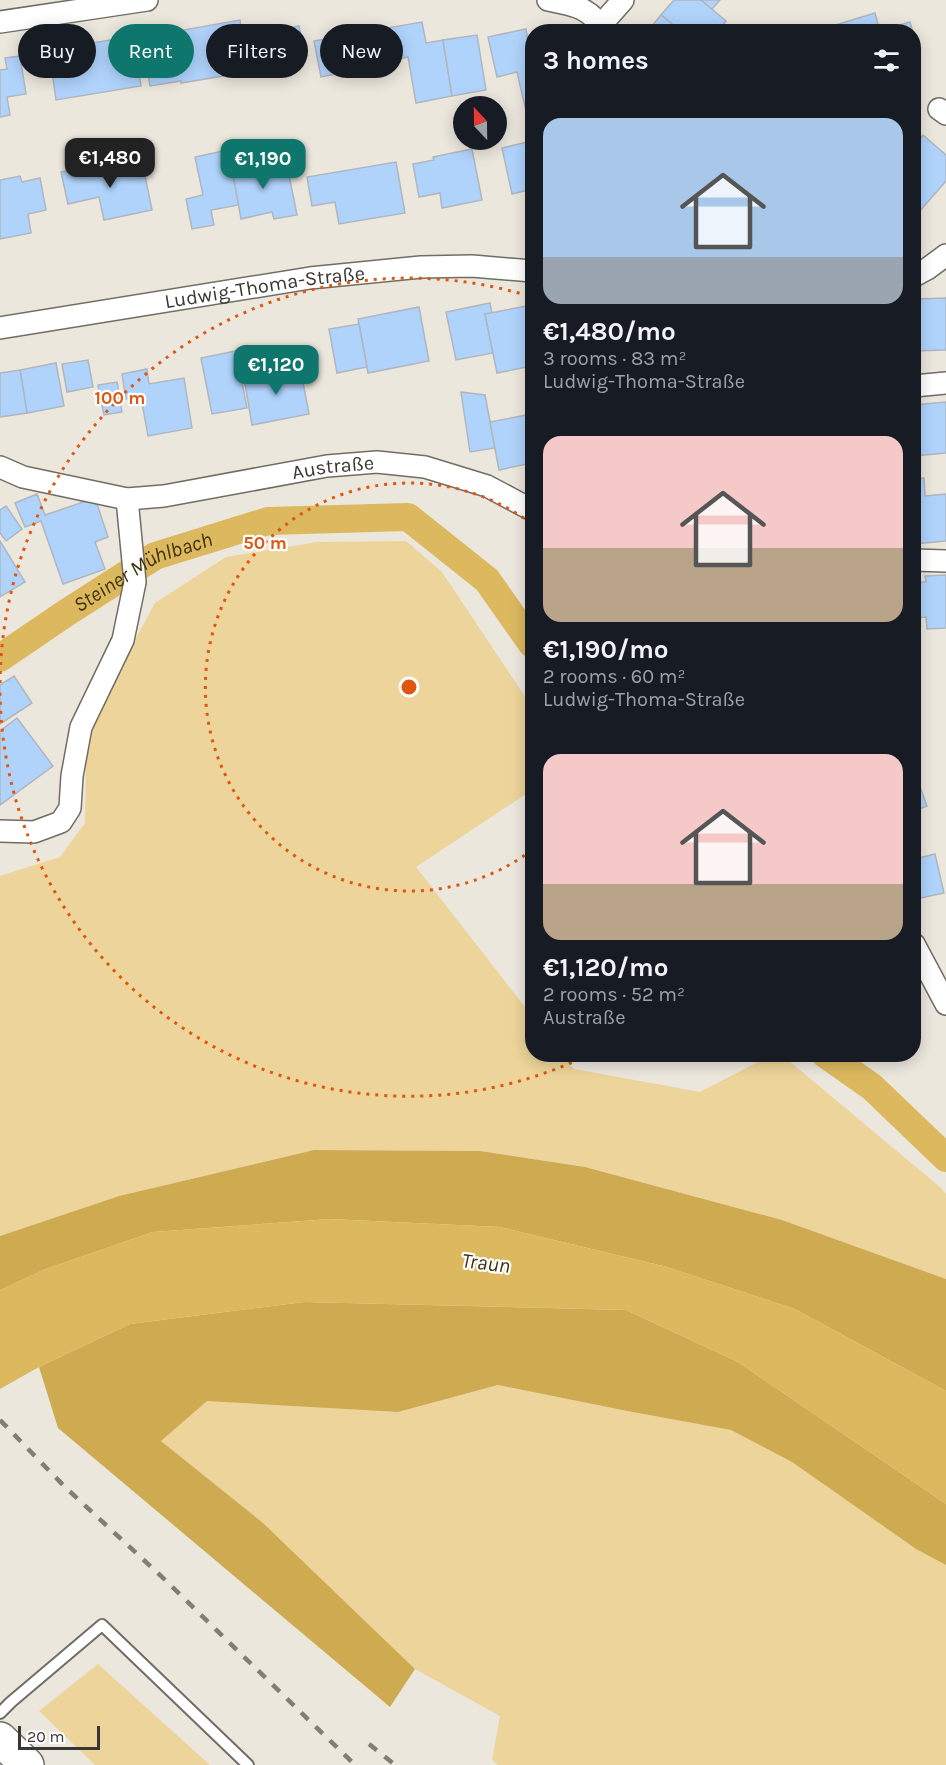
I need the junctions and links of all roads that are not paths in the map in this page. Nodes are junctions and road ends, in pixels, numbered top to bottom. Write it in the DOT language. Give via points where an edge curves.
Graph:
graph roads {
  1 [pos="147,0"];
  2 [pos="548,0"];
  3 [pos="623,0"];
  4 [pos="0,22"];
  5 [pos="599,24"];
  6 [pos="606,24"];
  7 [pos="946,255"];
  8 [pos="525,270"];
  9 [pos="921,271"];
  10 [pos="0,328"];
  11 [pos="946,383"];
  12 [pos="921,385"];
  13 [pos="0,467"];
  14 [pos="127,500"];
  15 [pos="525,506"];
  16 [pos="921,560"];
  17 [pos="946,561"];
  18 [pos="0,831"];
  19 [pos="921,957"];
  20 [pos="946,1004"];
  21 [pos="0,1713"];
  22 [pos="0,1739"];
  23 [pos="27,1765"];
  24 [pos="248,1765"];
  1 -- 4 [label="street"];
  2 -- 5 [label="street" via="577,5"];
  3 -- 6 [label="street"];
  7 -- 9 [label="street"];
  8 -- 10 [label="street, Ludwig-Thoma-Straße" via="431,267 310,278"];
  11 -- 12 [label="street"];
  13 -- 14 [label="street, Austraße" via="23,477"];
  14 -- 15 [label="street, Austraße" via="327,466 377,462 425,467 477,482"];
  14 -- 18 [label="street" via="135,582 123,640 81,727 70,808 61,822 34,832"];
  16 -- 17 [label="street"];
  19 -- 20 [label="street"];
  21 -- 24 [label="lane" via="102,1625"];
  22 -- 23 [label="main road"];
}
